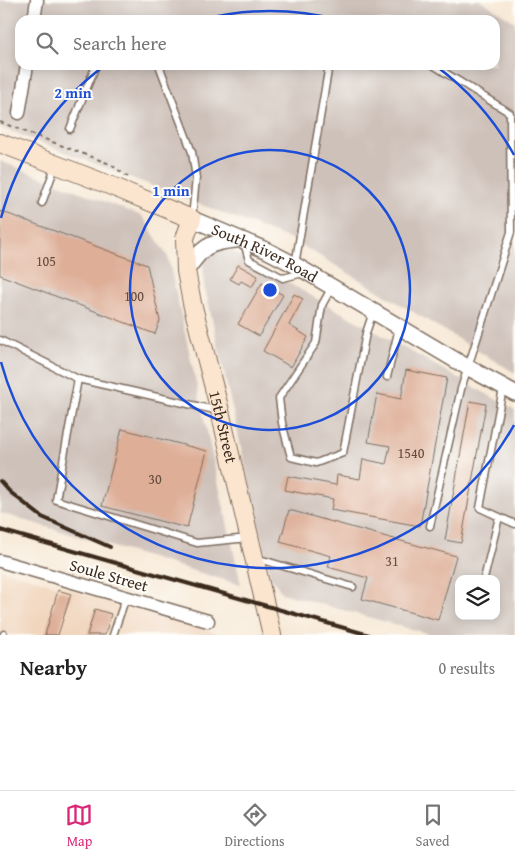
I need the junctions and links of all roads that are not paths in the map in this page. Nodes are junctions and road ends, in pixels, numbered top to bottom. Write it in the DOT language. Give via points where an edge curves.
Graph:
graph roads {
  1 [pos="37,0"];
  2 [pos="35,15"];
  3 [pos="26,70"];
  4 [pos="94,70"];
  5 [pos="161,70"];
  6 [pos="328,70"];
  7 [pos="441,70"];
  8 [pos="19,113"];
  9 [pos="70,130"];
  10 [pos="0,143"];
  11 [pos="56,164"];
  12 [pos="42,203"];
  13 [pos="192,219"];
  14 [pos="242,241"];
  15 [pos="301,269"];
  16 [pos="186,271"];
  17 [pos="332,287"];
  18 [pos="373,311"];
  19 [pos="400,327"];
  20 [pos="0,340"];
  21 [pos="467,367"];
  22 [pos="387,377"];
  23 [pos="78,379"];
  24 [pos="509,390"];
  25 [pos="220,411"];
  26 [pos="499,517"];
  27 [pos="515,524"];
  28 [pos="430,526"];
  29 [pos="250,538"];
  30 [pos="254,558"];
  31 [pos="0,561"];
  32 [pos="485,575"];
  33 [pos="353,588"];
  34 [pos="126,597"];
  35 [pos="208,621"];
  36 [pos="113,635"];
  37 [pos="272,635"];
  1 -- 2 [label="street"];
  3 -- 8 [label="street"];
  4 -- 9 [label="lane"];
  5 -- 13 [label="lane" via="192,152 196,178"];
  6 -- 15 [label="lane"];
  7 -- 21 [label="lane" via="510,113 511,232"];
  10 -- 11 [label="main road, South River Road"];
  11 -- 12 [label="lane"];
  11 -- 13 [label="main road, South River Road"];
  13 -- 14 [label="street, South River Road"];
  13 -- 16 [label="main road, 15th Street" via="185,238"];
  14 -- 15 [label="street, South River Road"];
  14 -- 16 [label="street" via="217,242 200,252"];
  15 -- 17 [label="street, South River Road"];
  16 -- 25 [label="main road, 15th Street"];
  17 -- 18 [label="street, South River Road"];
  17 -- 18 [label="lane" via="322,306 316,343 279,398 291,457 316,463 343,453"];
  18 -- 19 [label="street, South River Road"];
  19 -- 21 [label="street, South River Road"];
  19 -- 22 [label="lane"];
  20 -- 23 [label="lane"];
  21 -- 24 [label="street, South River Road"];
  21 -- 28 [label="lane"];
  23 -- 25 [label="lane"];
  23 -- 29 [label="lane" via="56,500 197,543"];
  24 -- 26 [label="lane" via="480,508"];
  25 -- 29 [label="main road, 15th Street"];
  26 -- 27 [label="lane"];
  26 -- 32 [label="lane"];
  29 -- 30 [label="main road, 15th Street"];
  30 -- 33 [label="lane"];
  30 -- 37 [label="main road, 15th Street"];
  31 -- 34 [label="street, Soule Street"];
  34 -- 35 [label="street, Soule Street"];
  34 -- 36 [label="lane"];
}
